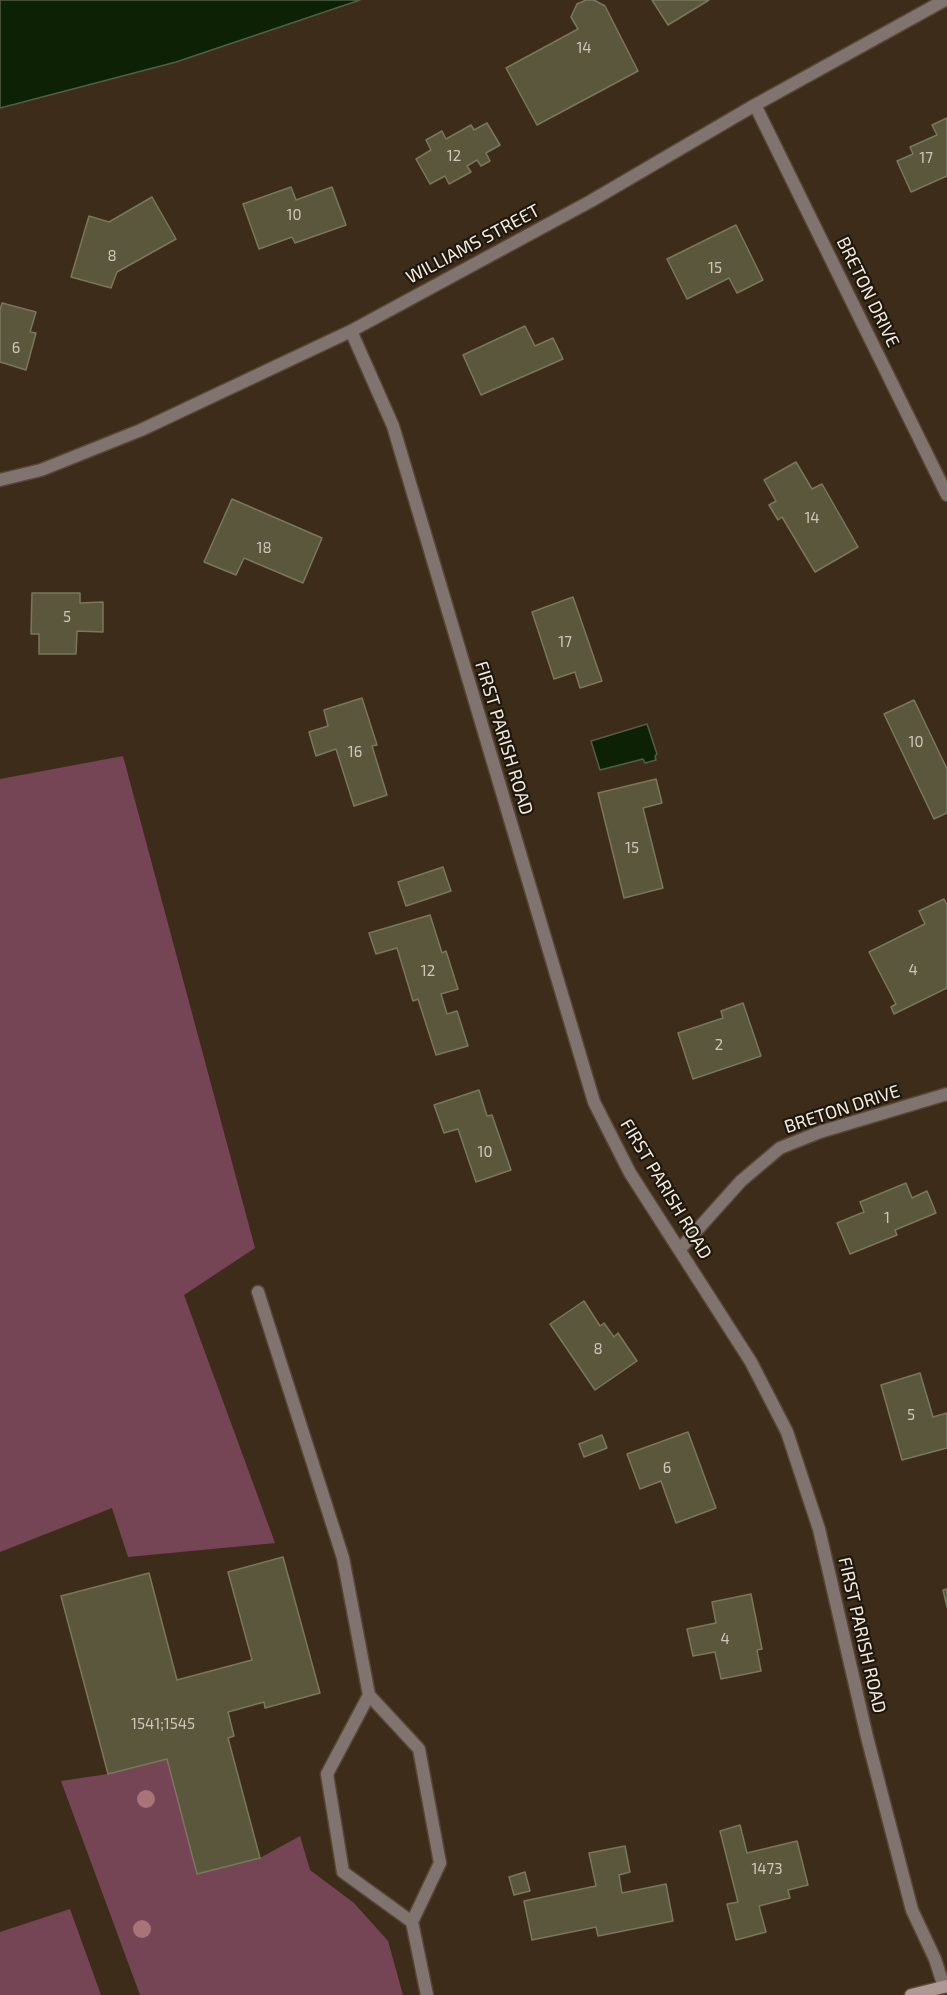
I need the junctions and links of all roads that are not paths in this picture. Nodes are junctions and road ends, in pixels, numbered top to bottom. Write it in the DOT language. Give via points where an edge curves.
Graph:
graph roads {
  1 [pos="945,0"];
  2 [pos="755,105"];
  3 [pos="351,331"];
  4 [pos="0,480"];
  5 [pos="947,495"];
  6 [pos="947,1094"];
  7 [pos="680,1249"];
  8 [pos="258,1292"];
  9 [pos="369,1695"];
  10 [pos="412,1922"];
  11 [pos="946,1991"];
  12 [pos="427,1995"];
  13 [pos="911,1995"];
  1 -- 2 [label="street, WILLIAMS STREET"];
  2 -- 3 [label="street, WILLIAMS STREET" via="591,201"];
  2 -- 5 [label="street, BRETON DRIVE"];
  3 -- 4 [label="street, WILLIAMS STREET" via="141,430 41,470"];
  3 -- 7 [label="street, FIRST PARISH ROAD" via="393,426 594,1102 630,1173"];
  6 -- 7 [label="street, BRETON DRIVE" via="780,1148 741,1181"];
  7 -- 11 [label="street, FIRST PARISH ROAD" via="751,1362 787,1432 819,1529 912,1910"];
  8 -- 9 [label="street" via="343,1558"];
  9 -- 10 [label="street" via="419,1749 440,1863"];
  9 -- 10 [label="street" via="327,1774 343,1872"];
  10 -- 12 [label="street"];
  11 -- 13 [label="main road"];
}
